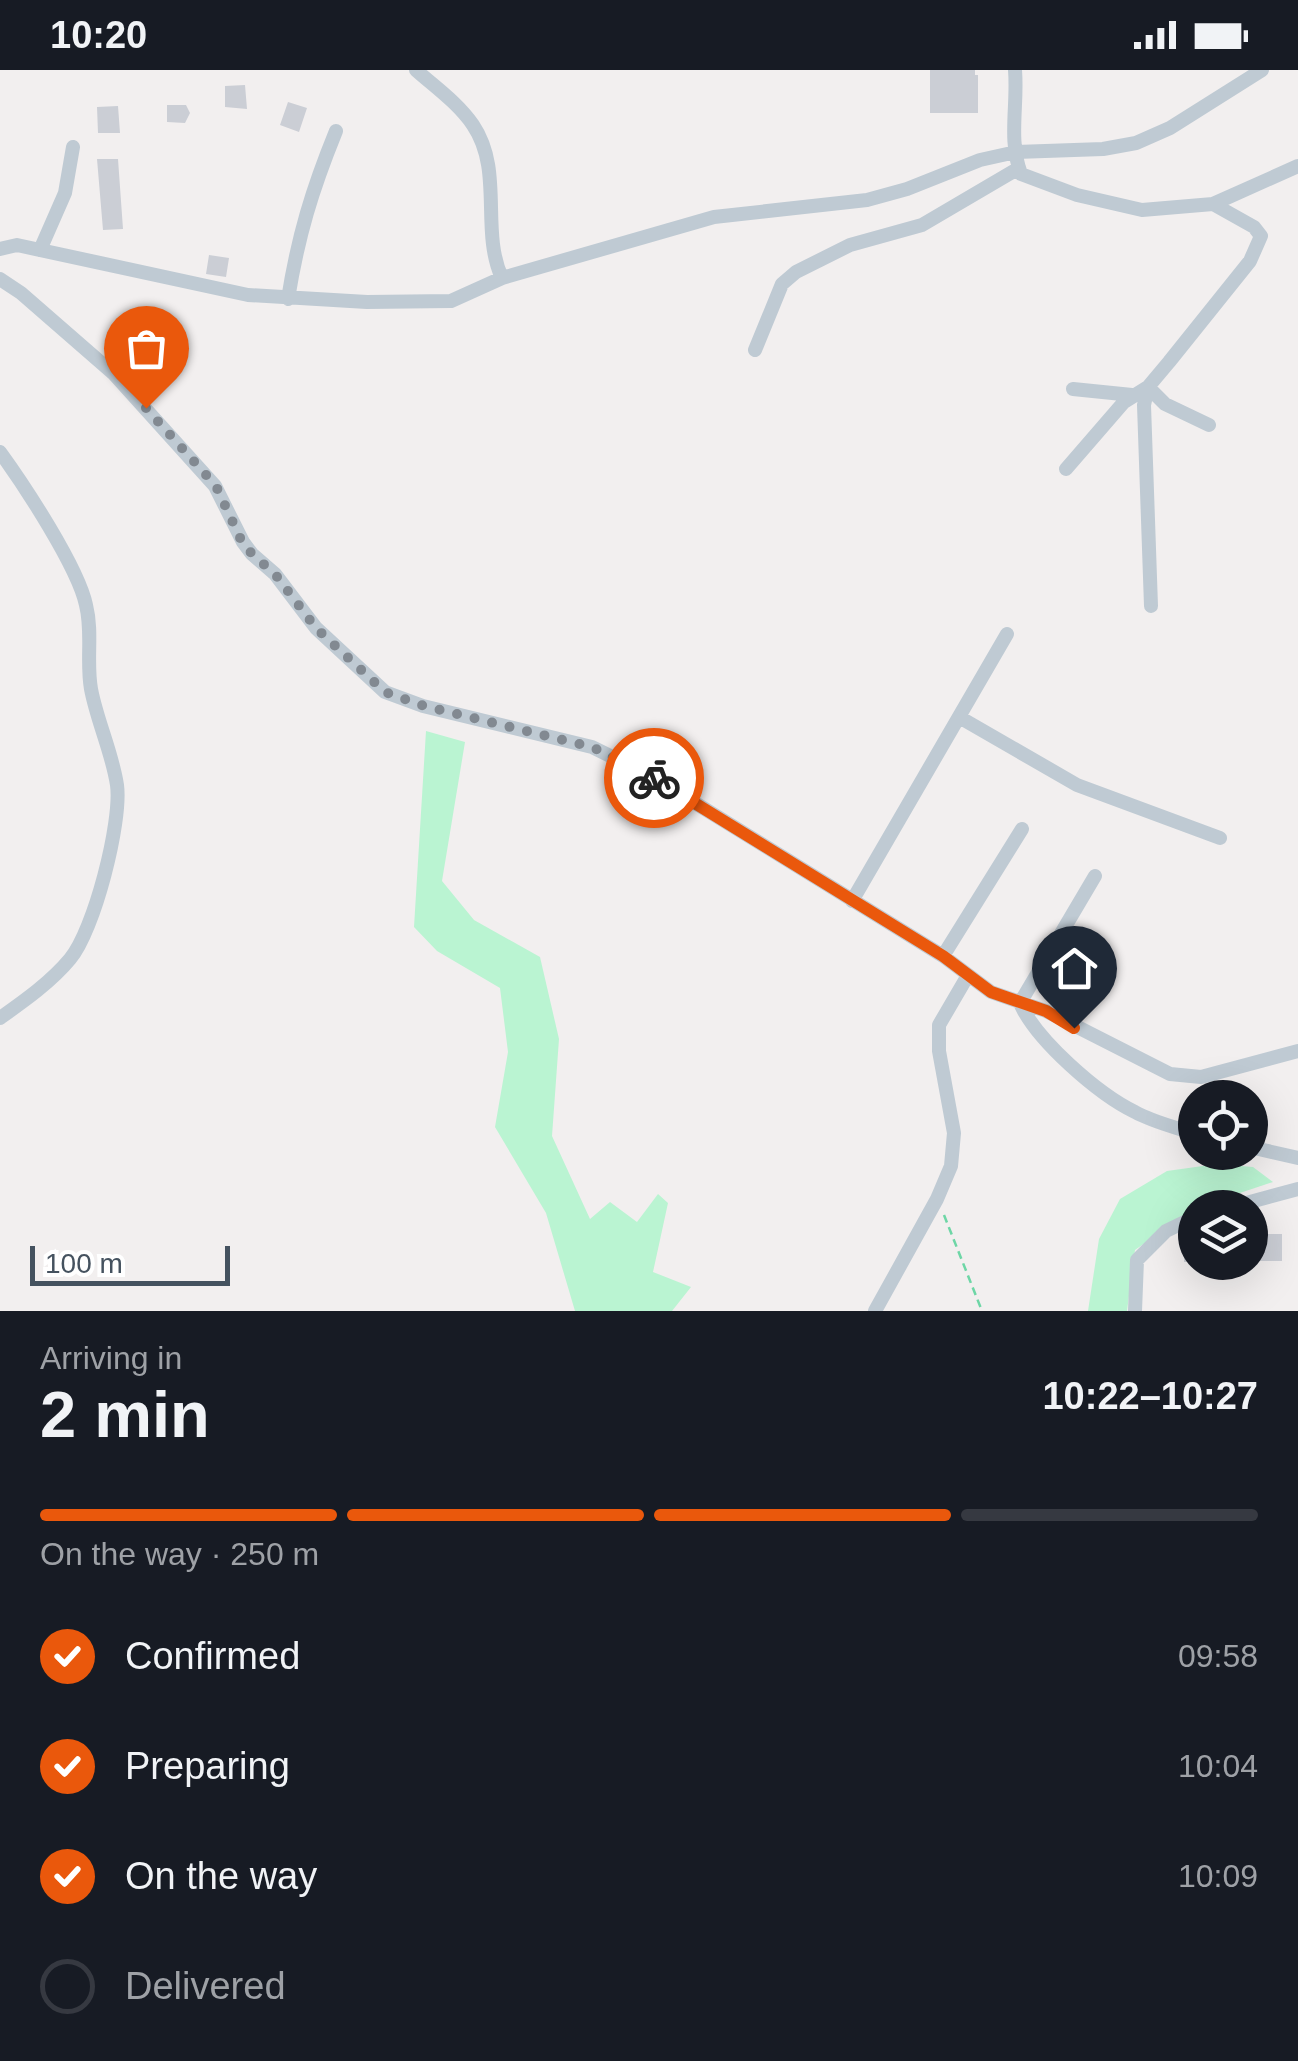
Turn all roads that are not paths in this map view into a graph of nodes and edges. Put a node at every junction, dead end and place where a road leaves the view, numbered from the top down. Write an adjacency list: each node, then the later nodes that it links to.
1 (416, 70): 12 (street)
2 (1015, 70): 6 (street)
3 (1262, 70): 6 (street)
4 (336, 131): 14 (street)
5 (74, 148): 11 (street)
6 (1016, 152): 8 (street); 12 (street)
7 (1298, 166): 9 (street)
8 (1019, 168): 9 (street); 15 (street)
9 (1213, 204): 16 (street)
10 (1, 247): 11 (street)
11 (40, 250): 14 (street)
12 (502, 278): 14 (street)
13 (0, 280): 28 (street)
14 (288, 299)
15 (755, 350)
16 (1148, 387): 18 (street); 19 (street); 22 (street)
17 (1073, 388): 18 (street)
18 (1132, 395): 21 (street)
19 (1209, 424)
20 (0, 452): 32 (street)
21 (1066, 470)
22 (1151, 606)
23 (1006, 634): 24 (street)
24 (959, 717): 26 (street); 28 (street)
25 (1022, 829): 29 (street)
26 (1220, 838)
27 (1095, 876): 31 (street)
28 (852, 901): 29 (street)
29 (943, 956): 30 (street)
30 (968, 977): 31 (street); 40 (street)
31 (1020, 1004): 33 (street); 34 (street)
32 (0, 1018)
33 (1298, 1051)
34 (1178, 1128)
35 (1268, 1152): 36 (street)
36 (1298, 1158)
37 (1298, 1189): 38 (street)
38 (1268, 1197)
39 (1178, 1225): 41 (street)
40 (875, 1311)
41 (1135, 1311)

